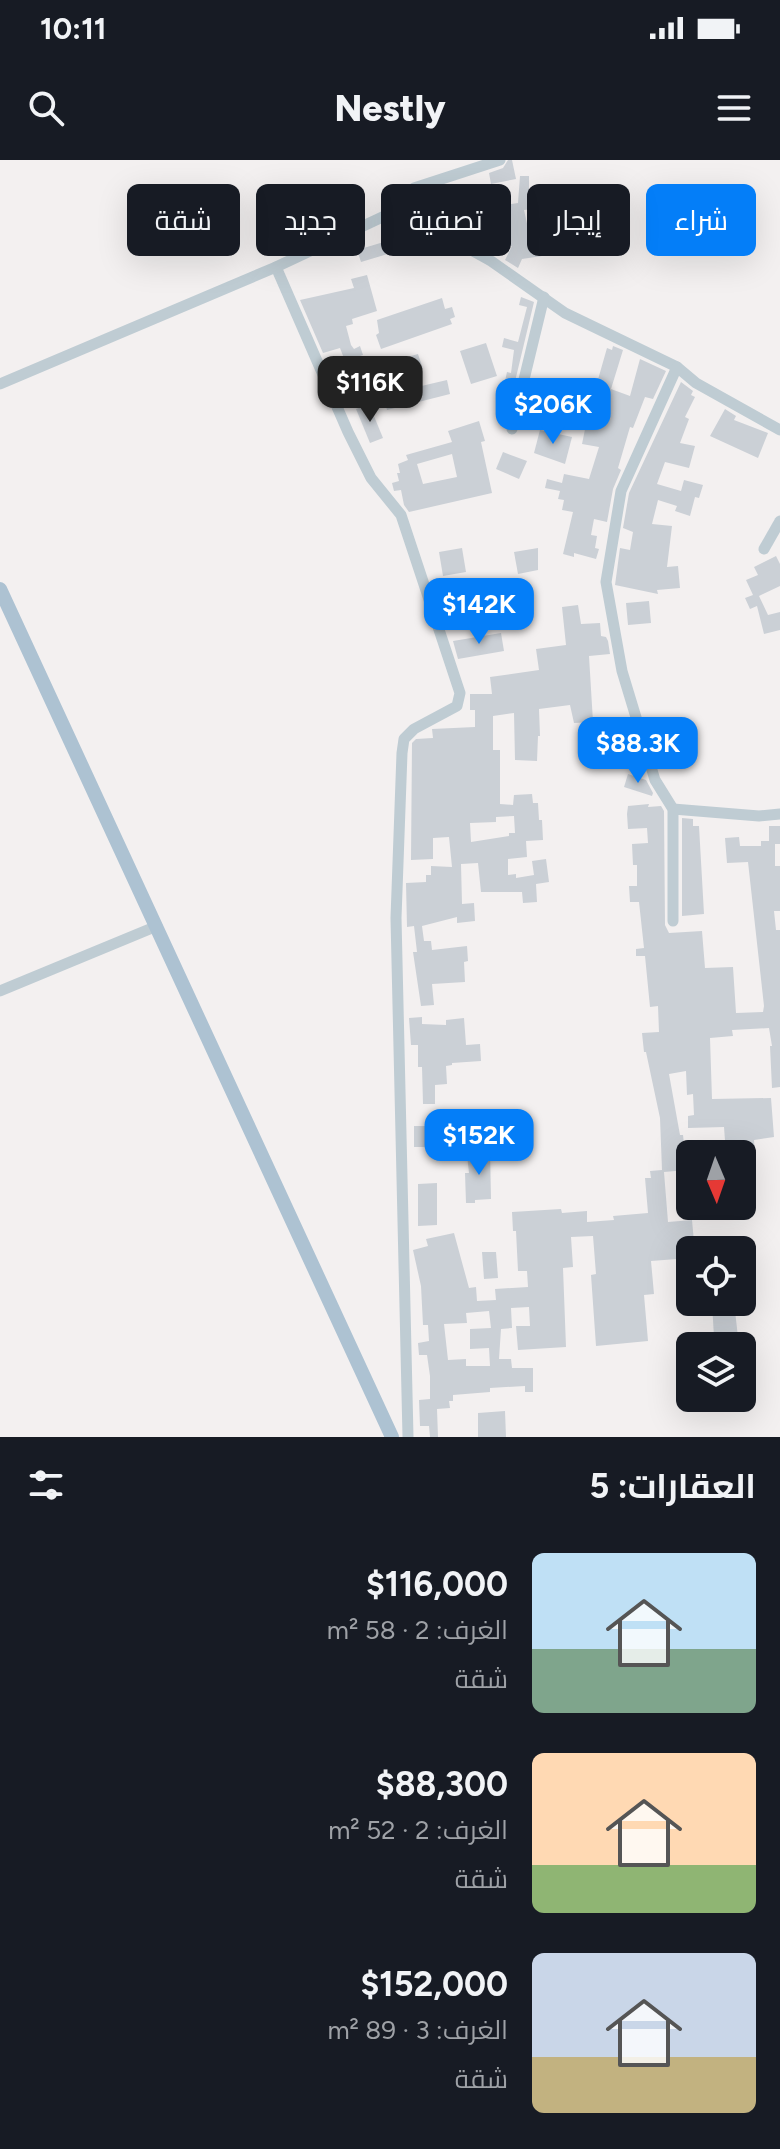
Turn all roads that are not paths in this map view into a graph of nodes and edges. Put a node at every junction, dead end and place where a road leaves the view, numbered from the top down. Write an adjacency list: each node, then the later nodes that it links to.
1 (500, 160): 2 (street)
2 (426, 184)
3 (381, 218): 5 (street)
4 (481, 256): 6 (street)
5 (276, 267): 8 (street); 20 (street)
6 (544, 297): 7 (street); 9 (street)
7 (677, 367): 10 (street); 14 (street)
8 (0, 384)
9 (512, 429)
10 (780, 430)
11 (780, 521): 12 (street)
12 (764, 549)
13 (0, 589): 17 (main road)
14 (673, 809): 15 (street); 16 (street)
15 (780, 814)
16 (673, 921)
17 (157, 926): 18 (street); 19 (main road)
18 (0, 991)
19 (392, 1437)
20 (408, 1437)

